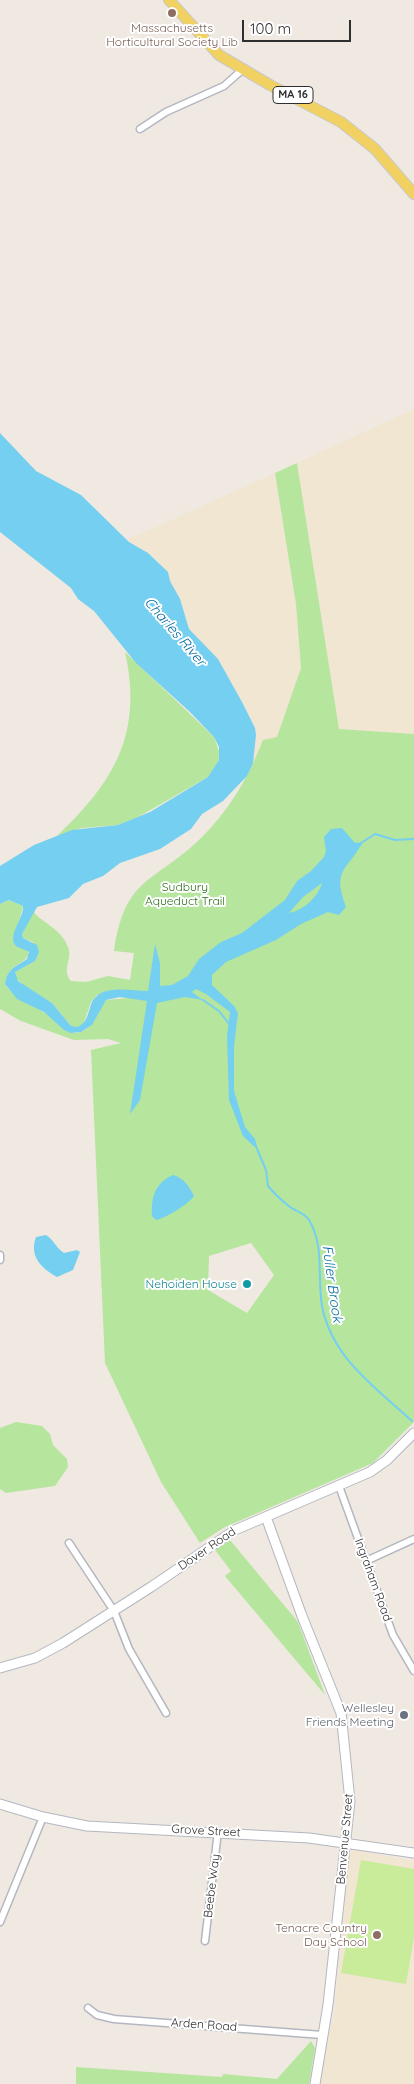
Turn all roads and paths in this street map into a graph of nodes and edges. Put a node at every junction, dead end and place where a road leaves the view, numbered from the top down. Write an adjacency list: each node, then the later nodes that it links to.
1 (169, 0): 2 (main road, MA 16)
2 (242, 70): 3 (street); 4 (main road, MA 16)
3 (140, 129)
4 (414, 194)
5 (0, 1255): 6 (street)
6 (0, 1260)
7 (414, 1433): 8 (street, Dover Road)
8 (339, 1486): 9 (street, Dover Road); 12 (street, Ingraham Road)
9 (266, 1517): 13 (street, Dover Road); 21 (street, Benvenue Street)
10 (414, 1539): 12 (street)
11 (69, 1543): 13 (street)
12 (366, 1561): 14 (street, Ingraham Road)
13 (114, 1611): 15 (street, Dover Road); 17 (street)
14 (411, 1661): 16 (street, Ingraham Road)
15 (0, 1668)
16 (414, 1671)
17 (166, 1713)
18 (0, 1804): 19 (street, Grove Street)
19 (43, 1817): 20 (street, Grove Street); 23 (street)
20 (218, 1831): 21 (street, Grove Street); 24 (street, Beebe Way)
21 (346, 1842): 22 (street, Grove Street); 26 (street, Benvenue Street)
22 (414, 1853)
23 (0, 1922)
24 (205, 1941)
25 (88, 2008): 26 (street, Arden Road)
26 (322, 2035): 27 (street, Benvenue Street)
27 (315, 2084)

